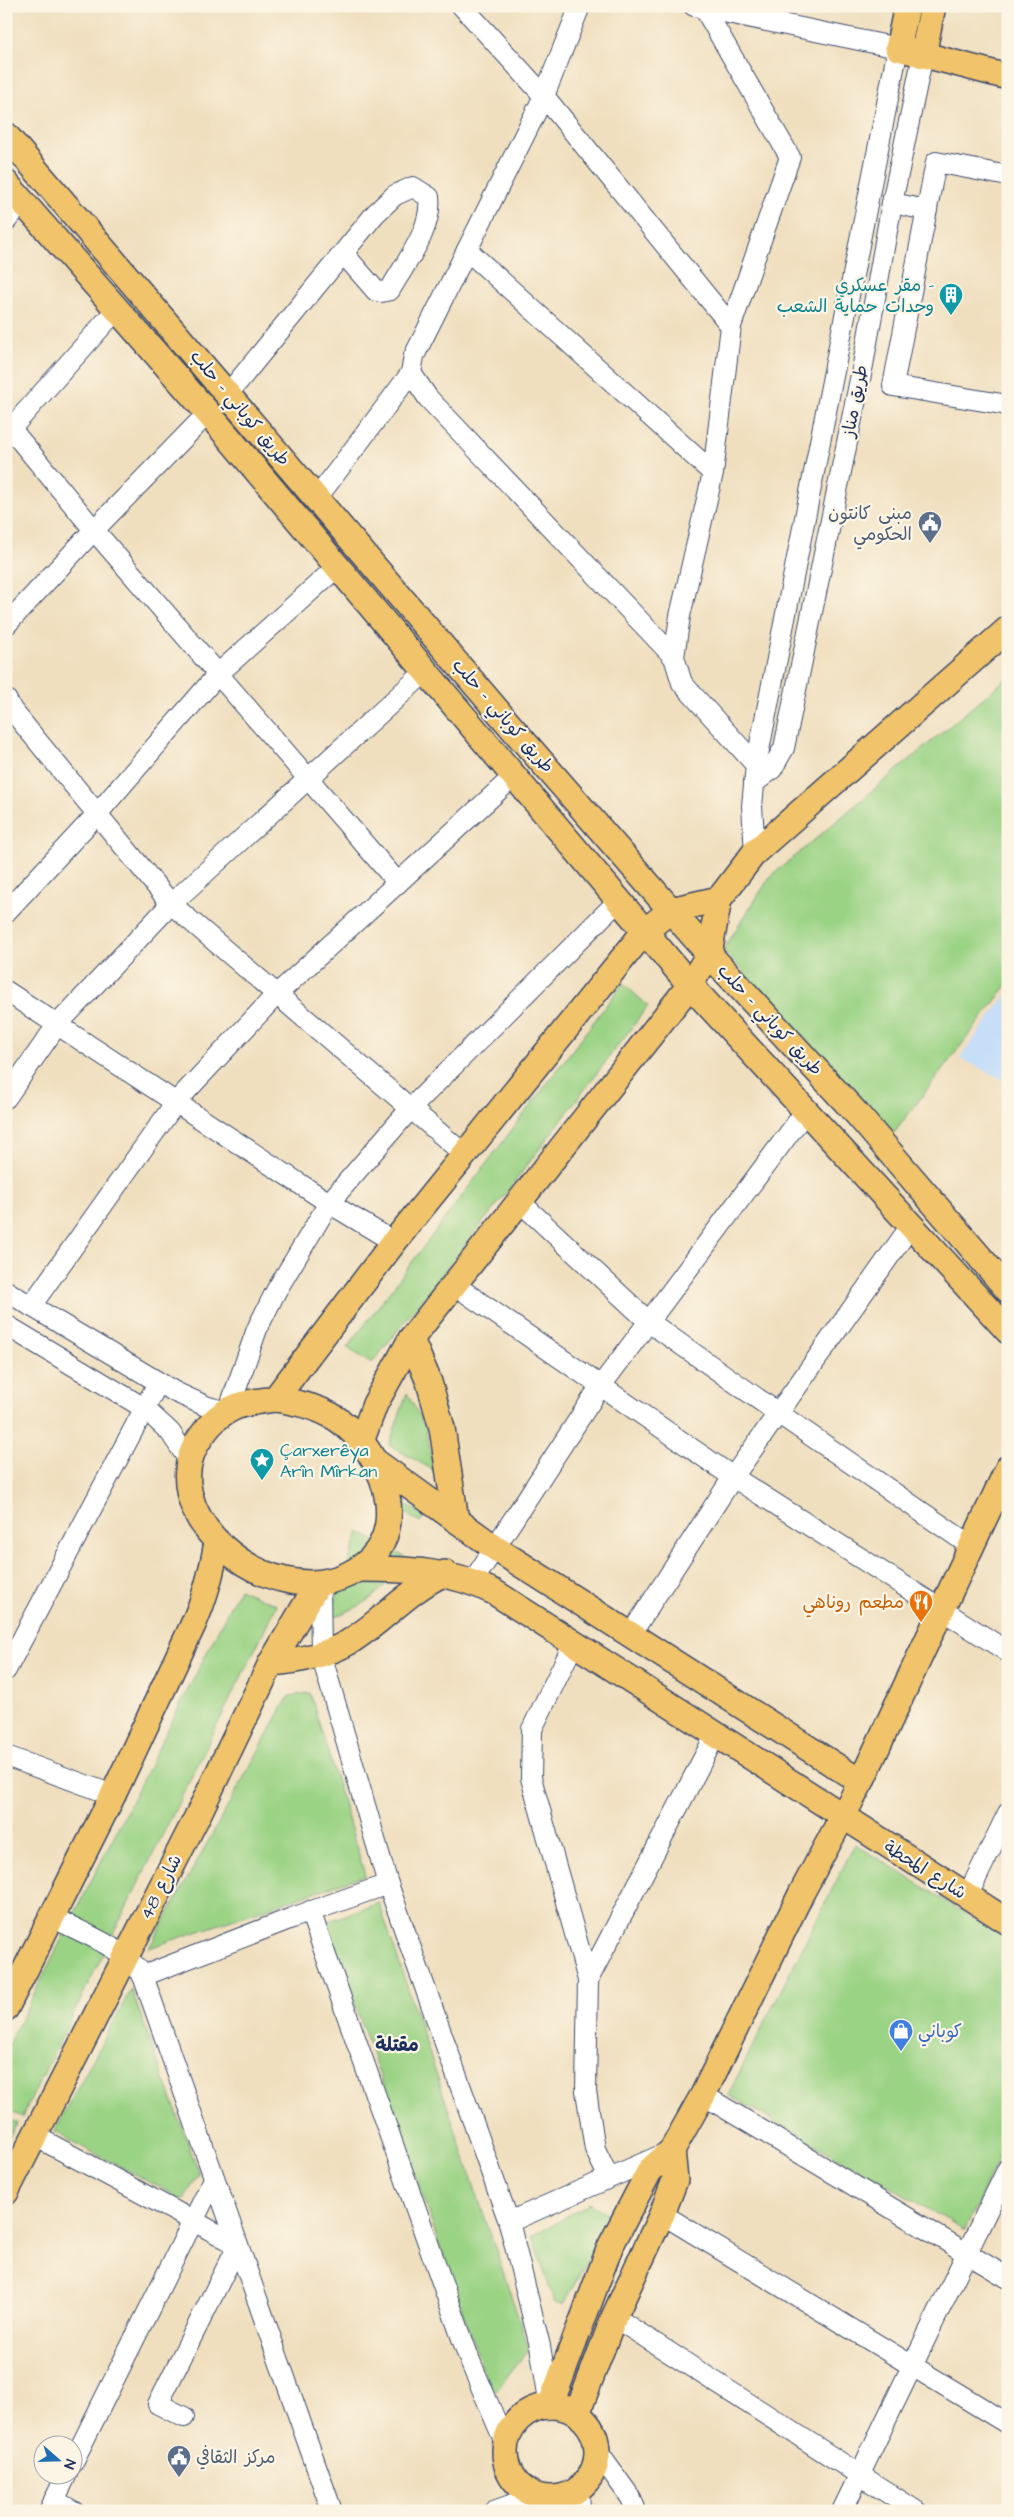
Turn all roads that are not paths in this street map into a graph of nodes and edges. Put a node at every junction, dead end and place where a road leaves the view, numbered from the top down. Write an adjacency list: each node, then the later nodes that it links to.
1 (462, 6): 9 (street)
2 (580, 6): 9 (street)
3 (907, 6): 6 (main road, طريق مناز)
4 (933, 6): 7 (main road, طريق مناز)
5 (699, 7): 6 (street); 22 (street)
6 (898, 48): 7 (main road); 19 (street, طريق مناز)
7 (922, 54): 8 (main road); 14 (street, طريق مناز)
8 (1008, 77)
9 (544, 96): 17 (street); 22 (street)
10 (6, 135): 23 (main road, طريق كوباني - حلب)
11 (1008, 176): 15 (street)
12 (6, 183): 13 (main road, طريق كوباني - حلب)
13 (23, 202): 16 (street); 21 (main road, طريق كوباني - حلب)
14 (892, 203): 15 (street); 20 (street, طريق مناز)
15 (927, 210): 27 (street)
16 (6, 220)
17 (467, 250): 24 (street); 30 (street)
18 (343, 253): 18 (street); 26 (street)
19 (858, 254): 20 (street); 34 (street, طريق مناز)
20 (882, 260): 35 (street, طريق مناز)
21 (117, 309): 25 (main road, طريق كوباني - حلب); 29 (street)
22 (731, 326): 30 (street)
23 (203, 364): 25 (main road); 26 (main road, طريق كوباني - حلب)
24 (411, 373): 31 (street); 38 (street)
25 (182, 383): 28 (main road, طريق كوباني - حلب)
26 (228, 394): 31 (main road, طريق كوباني - حلب)
27 (1008, 405)
28 (208, 413): 32 (street); 33 (main road, طريق كوباني - حلب)
29 (9, 432): 32 (street)
30 (713, 473): 38 (street)
31 (317, 498): 51 (main road, طريق كوباني - حلب)
32 (94, 530): 36 (street); 40 (street)
33 (337, 567): 39 (main road, طريق كوباني - حلب); 40 (street)
34 (793, 584): 35 (street); 42 (street, طريق مناز)
35 (817, 590): 42 (street, طريق مناز)
36 (6, 626)
37 (1008, 629): 46 (main road)
38 (674, 657): 42 (street)
39 (425, 672): 43 (main road, طريق كوباني - حلب); 44 (street)
40 (218, 674): 44 (street); 45 (street)
41 (8, 709): 45 (street)
42 (755, 774): 46 (street, طريق مناز)
43 (513, 777): 47 (street); 49 (main road, طريق كوباني - حلب)
44 (308, 778): 47 (street); 50 (street)
45 (97, 814): 50 (street); 52 (street)
46 (755, 852): 48 (main road)
47 (398, 883): 57 (street)
48 (718, 899): 51 (main road); 54 (main road)
49 (618, 901): 53 (main road, طريق كوباني - حلب); 61 (street)
50 (171, 904): 57 (street); 58 (street)
51 (671, 910): 53 (main road); 54 (main road, طريق كوباني - حلب)
52 (6, 912)
53 (644, 932): 55 (main road, طريق كوباني - حلب); 63 (main road)
54 (710, 954): 55 (main road); 69 (main road, طريق كوباني - حلب)
55 (690, 985): 62 (main road, طريق كوباني - حلب); 64 (main road)
56 (6, 991): 58 (street)
57 (277, 994): 60 (street); 61 (street)
58 (57, 1024): 59 (street); 60 (street)
59 (6, 1098)
60 (176, 1102): 65 (street); 71 (street)
61 (411, 1108): 63 (street); 65 (street)
62 (805, 1112): 66 (main road, طريق كوباني - حلب); 72 (street)
63 (464, 1154): 67 (main road)
64 (518, 1200): 68 (main road); 72 (street)
65 (329, 1202): 67 (street); 80 (street)
66 (910, 1227): 73 (main road, طريق كوباني - حلب); 81 (street)
67 (394, 1242): 78 (main road)
68 (453, 1284): 75 (main road); 77 (street)
69 (1008, 1290)
70 (6, 1291): 71 (street)
71 (31, 1306): 76 (street)
72 (649, 1322): 77 (street); 81 (street)
73 (1008, 1331)
74 (9, 1333): 79 (street)
75 (411, 1339): 82 (main road); 87 (main road)
76 (158, 1383): 79 (street); 80 (street)
77 (600, 1387): 86 (street); 90 (street)
78 (275, 1399): 80 (main road); 82 (main road)
79 (144, 1408): 83 (street); 101 (street)
80 (228, 1410): 83 (main road)
81 (778, 1414): 86 (street); 89 (street)
82 (362, 1442): 84 (main road)
83 (190, 1462): 88 (main road)
84 (376, 1462): 87 (main road); 91 (main road)
85 (1008, 1468): 89 (main road)
86 (733, 1477): 95 (street); 96 (street)
87 (456, 1520): 90 (main road)
88 (217, 1542): 94 (main road); 105 (main road)
89 (971, 1546): 95 (main road)
90 (496, 1548): 93 (street); 96 (main road)
91 (359, 1569): 92 (main road, شارع المحطة); 94 (main road)
92 (446, 1573): 93 (main road, شارع المحطة); 99 (main road)
93 (473, 1581): 97 (main road, شارع المحطة)
94 (319, 1583): 99 (street); 100 (main road, 48 شارع)
95 (941, 1611): 98 (street); 104 (main road)
96 (631, 1634): 104 (main road)
97 (574, 1643): 102 (main road, شارع المحطة); 115 (street)
98 (1008, 1652)
99 (322, 1654): 100 (main road); 108 (street)
100 (271, 1664): 113 (main road, 48 شارع)
101 (6, 1670)
102 (715, 1736): 107 (main road, شارع المحطة); 115 (street)
103 (6, 1756): 105 (street)
104 (861, 1782): 107 (main road)
105 (113, 1795): 111 (main road)
106 (1008, 1813): 109 (street)
107 (842, 1817): 109 (main road, شارع المحطة); 117 (main road)
108 (388, 1884): 110 (street); 126 (street)
109 (967, 1897): 112 (main road, شارع المحطة)
110 (310, 1911): 114 (street); 137 (street)
111 (52, 1917): 113 (street); 116 (main road)
112 (1008, 1922)
113 (126, 1956): 114 (street); 118 (main road, 48 شارع)
114 (143, 1976): 122 (street)
115 (588, 1980): 121 (street)
116 (6, 2008)
117 (703, 2095): 119 (main road); 128 (street)
118 (35, 2136): 123 (main road, 48 شارع); 125 (street)
119 (672, 2150): 121 (street); 124 (main road); 132 (main road)
120 (1008, 2168): 128 (street)
121 (609, 2178): 126 (street)
122 (214, 2179): 125 (street); 127 (street)
123 (6, 2192)
124 (662, 2214): 130 (main road); 131 (street)
125 (193, 2222): 127 (street); 136 (street)
126 (510, 2222): 132 (street)
127 (238, 2245): 134 (street); 146 (street)
128 (966, 2253): 129 (street); 131 (street)
129 (1008, 2278)
130 (614, 2317): 133 (main road); 139 (street)
131 (913, 2365): 135 (street); 139 (street)
132 (550, 2406): 133 (main road); 137 (main road)
133 (577, 2414): 138 (main road)
134 (184, 2417)
135 (1008, 2424)
136 (82, 2444)
137 (506, 2445): 142 (main road)
138 (597, 2451): 141 (main road); 143 (street)
139 (860, 2476): 149 (street); 150 (street)
140 (62, 2484): 144 (street)
141 (580, 2500): 142 (main road)
142 (544, 2502): 147 (street)
143 (634, 2505): 148 (street)
144 (52, 2506): 145 (street)
145 (73, 2511)
146 (332, 2511)
147 (494, 2511)
148 (649, 2511)
149 (842, 2511)
150 (916, 2511)

